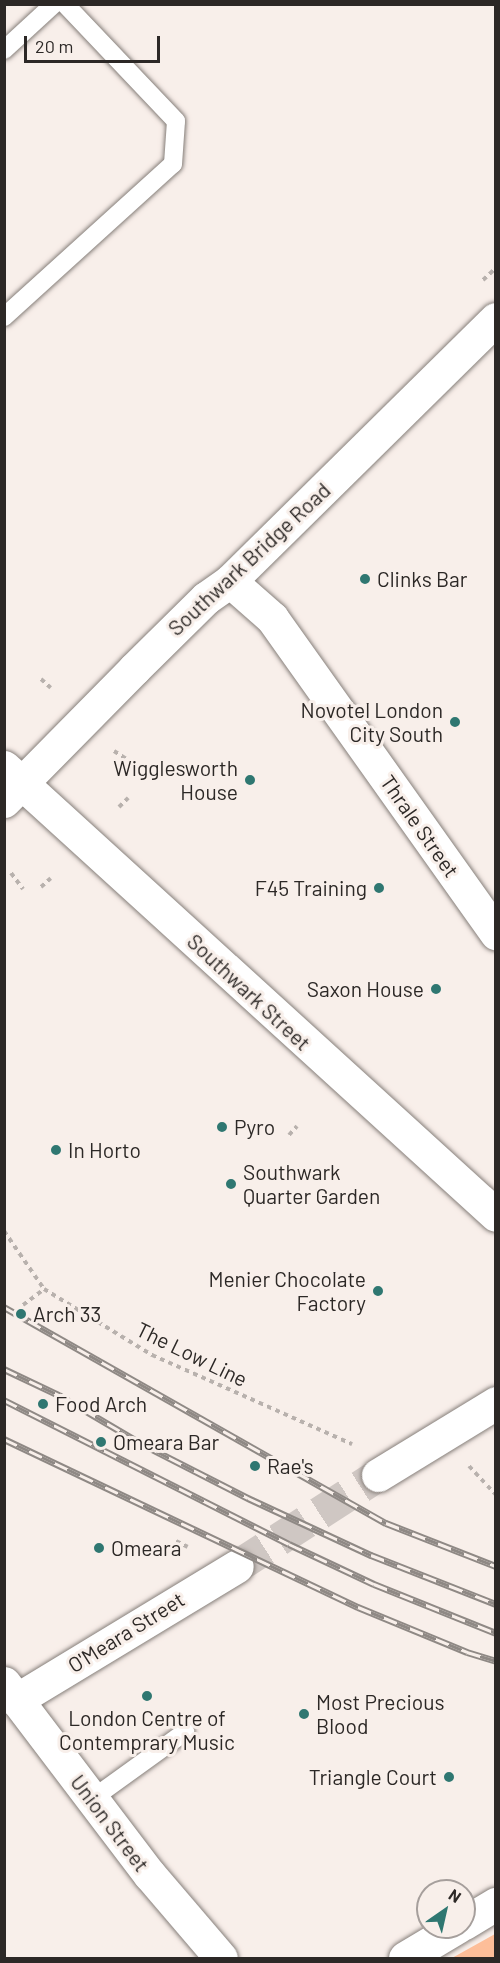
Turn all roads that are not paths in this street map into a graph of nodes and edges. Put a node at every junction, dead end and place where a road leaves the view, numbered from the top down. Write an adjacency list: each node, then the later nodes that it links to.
1 (54, 4): 3 (lane)
2 (65, 4): 4 (lane)
3 (4, 50)
4 (4, 317)
5 (495, 319): 6 (main road, Southwark Bridge Road)
6 (230, 581): 7 (main road, Southwark Bridge Road); 8 (main road, Thrale Street)
7 (10, 784): 9 (main road, Southwark Street)
8 (495, 933)
9 (495, 1215)
10 (495, 1403): 11 (main road)
11 (387, 1470)
12 (237, 1566): 13 (main road, O'Meara Street)
13 (10, 1692): 15 (main road, Union Street)
14 (185, 1732): 15 (lane)
15 (92, 1798): 19 (main road, Union Street)
16 (495, 1904): 17 (main road)
17 (476, 1916)
18 (438, 1939): 20 (main road)
19 (221, 1959)
20 (405, 1959)

